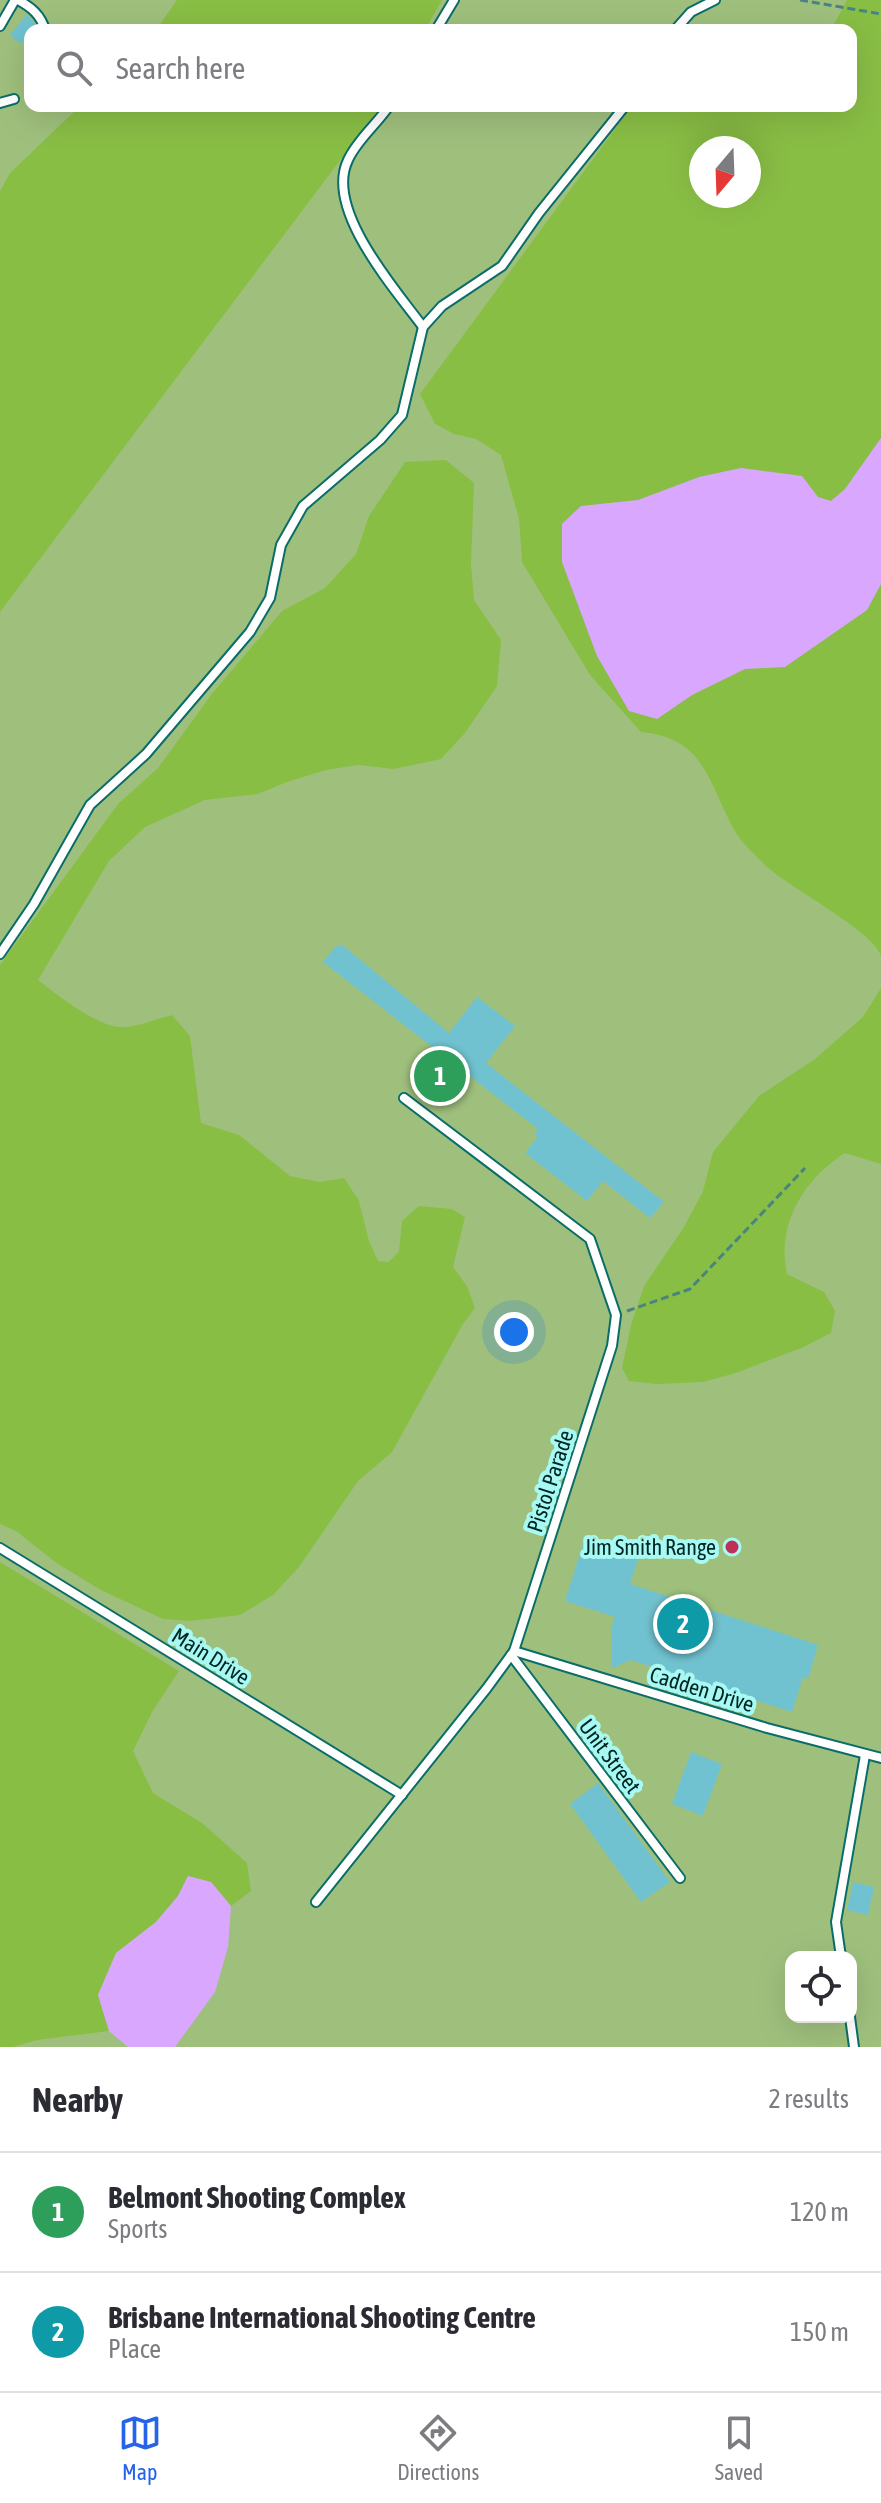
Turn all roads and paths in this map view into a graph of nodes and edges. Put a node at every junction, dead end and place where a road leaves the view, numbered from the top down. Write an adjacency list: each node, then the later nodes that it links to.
1 (16, 0): 6 (lane); 9 (lane)
2 (454, 0): 7 (lane)
3 (715, 0): 8 (lane)
4 (800, 0): 5 (path)
5 (881, 14)
6 (44, 24)
7 (440, 24)
8 (680, 24)
9 (0, 26)
10 (14, 99): 11 (lane)
11 (0, 103)
12 (384, 112): 14 (lane)
13 (620, 112): 14 (lane)
14 (423, 327): 15 (lane)
15 (0, 954)
16 (404, 1098): 18 (lane, Pistol Parade)
17 (805, 1168): 18 (path)
18 (616, 1315): 20 (lane, Pistol Parade)
19 (0, 1548): 23 (lane, Main Drive)
20 (513, 1653): 21 (lane, Cadden Drive); 23 (lane, Pistol Parade); 24 (lane, Unit Street)
21 (865, 1755): 22 (lane, Cadden Drive); 26 (lane)
22 (881, 1758)
23 (402, 1795): 25 (lane, Pistol Parade)
24 (680, 1878)
25 (316, 1902)
26 (840, 1951)
27 (851, 2023): 28 (lane)
28 (854, 2047)

